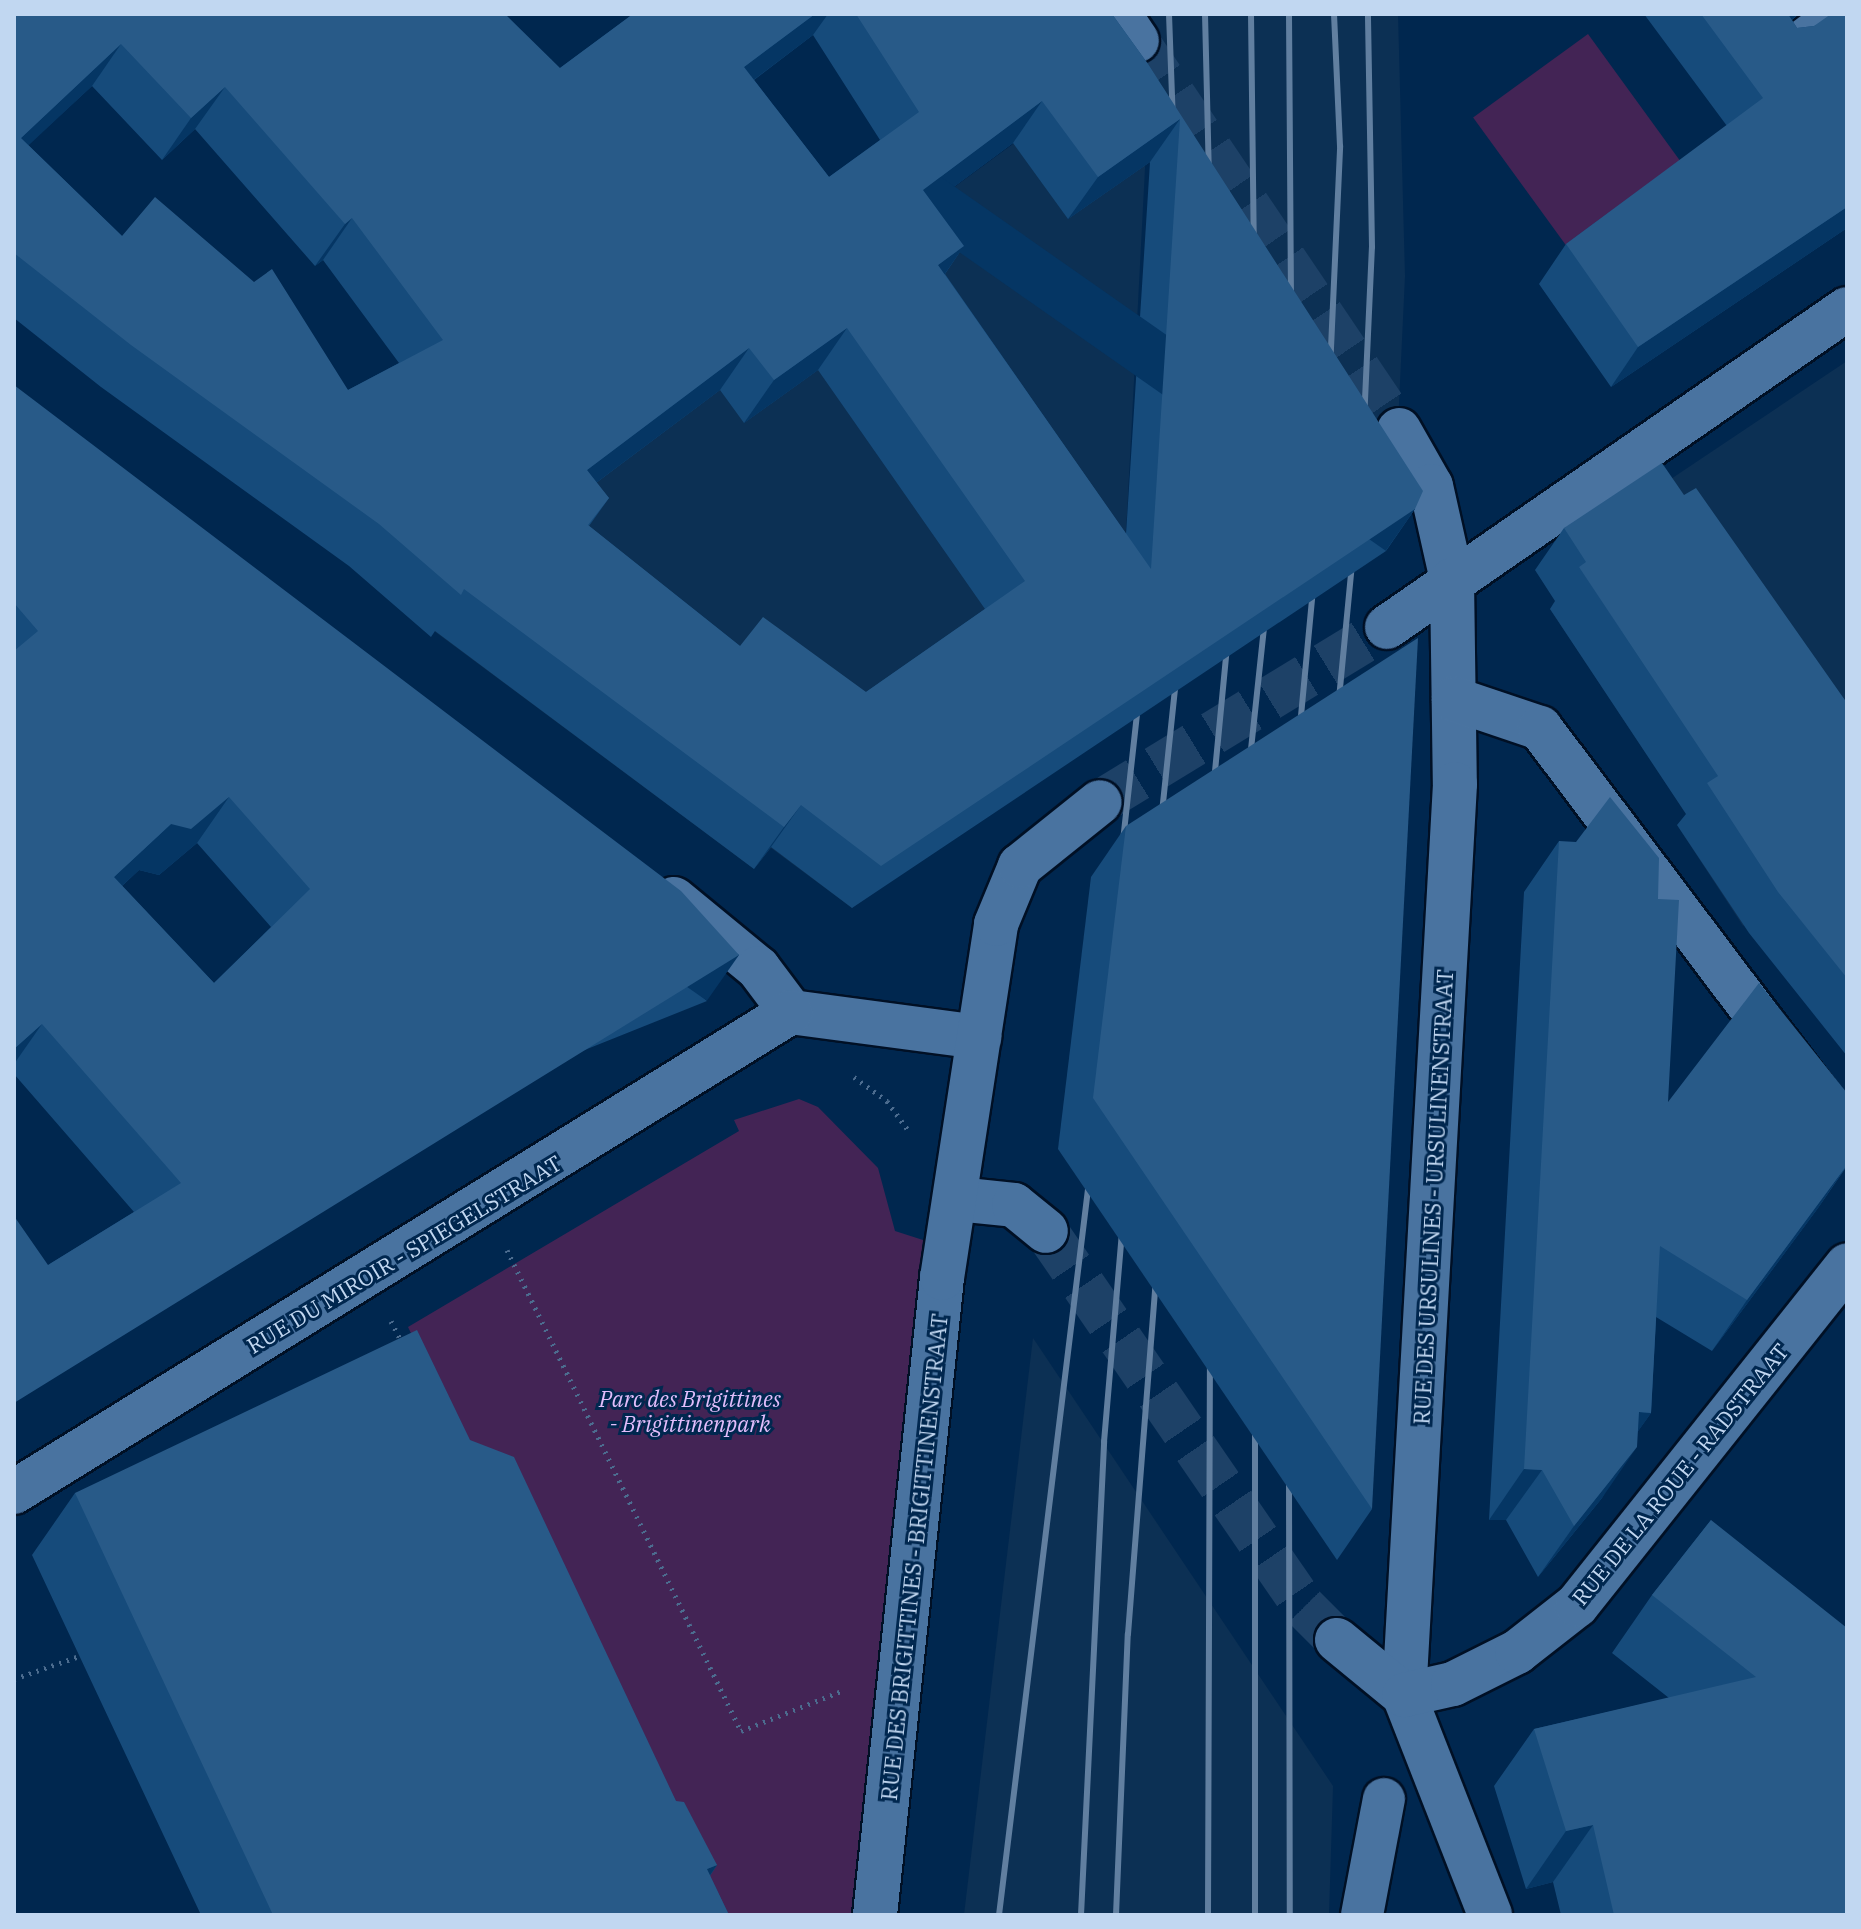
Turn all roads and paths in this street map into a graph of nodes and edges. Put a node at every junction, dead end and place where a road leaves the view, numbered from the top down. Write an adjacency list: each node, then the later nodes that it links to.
1 (1827, 14): 2 (lane)
2 (1777, 52)
3 (1847, 309): 5 (street)
4 (1399, 430): 5 (street, RUE DES URSULINES - URSULINENSTRAAT)
5 (1452, 580): 6 (street); 7 (street, RUE DES URSULINES - URSULINENSTRAAT)
6 (1387, 627)
7 (1454, 699): 13 (street); 26 (street, RUE DES URSULINES - URSULINENSTRAAT)
8 (1100, 802): 11 (street, RUE DES BRIGITTINES - BRIGITTINENSTRAAT)
9 (645, 876): 10 (street)
10 (791, 1012): 11 (street); 21 (street, RUE DU MIROIR - SPIEGELSTRAAT)
11 (979, 1037): 15 (street, RUE DES BRIGITTINES - BRIGITTINENSTRAAT)
12 (850, 1074): 14 (path)
13 (1847, 1135)
14 (912, 1136)
15 (957, 1199): 16 (street); 24 (street, RUE DES BRIGITTINES - BRIGITTINENSTRAAT)
16 (1046, 1231)
17 (492, 1254): 24 (path)
18 (1847, 1265): 26 (street, RUE DE LA ROUE - RADSTRAAT)
19 (401, 1309): 20 (path)
20 (410, 1357)
21 (14, 1492)
22 (1337, 1640): 26 (street)
23 (92, 1650): 25 (path)
24 (905, 1667): 28 (street, RUE DES BRIGITTINES - BRIGITTINENSTRAAT)
25 (14, 1679)
26 (1404, 1695): 30 (street)
27 (1384, 1799): 29 (street)
28 (875, 1915)
29 (1362, 1915)
30 (1490, 1915)

